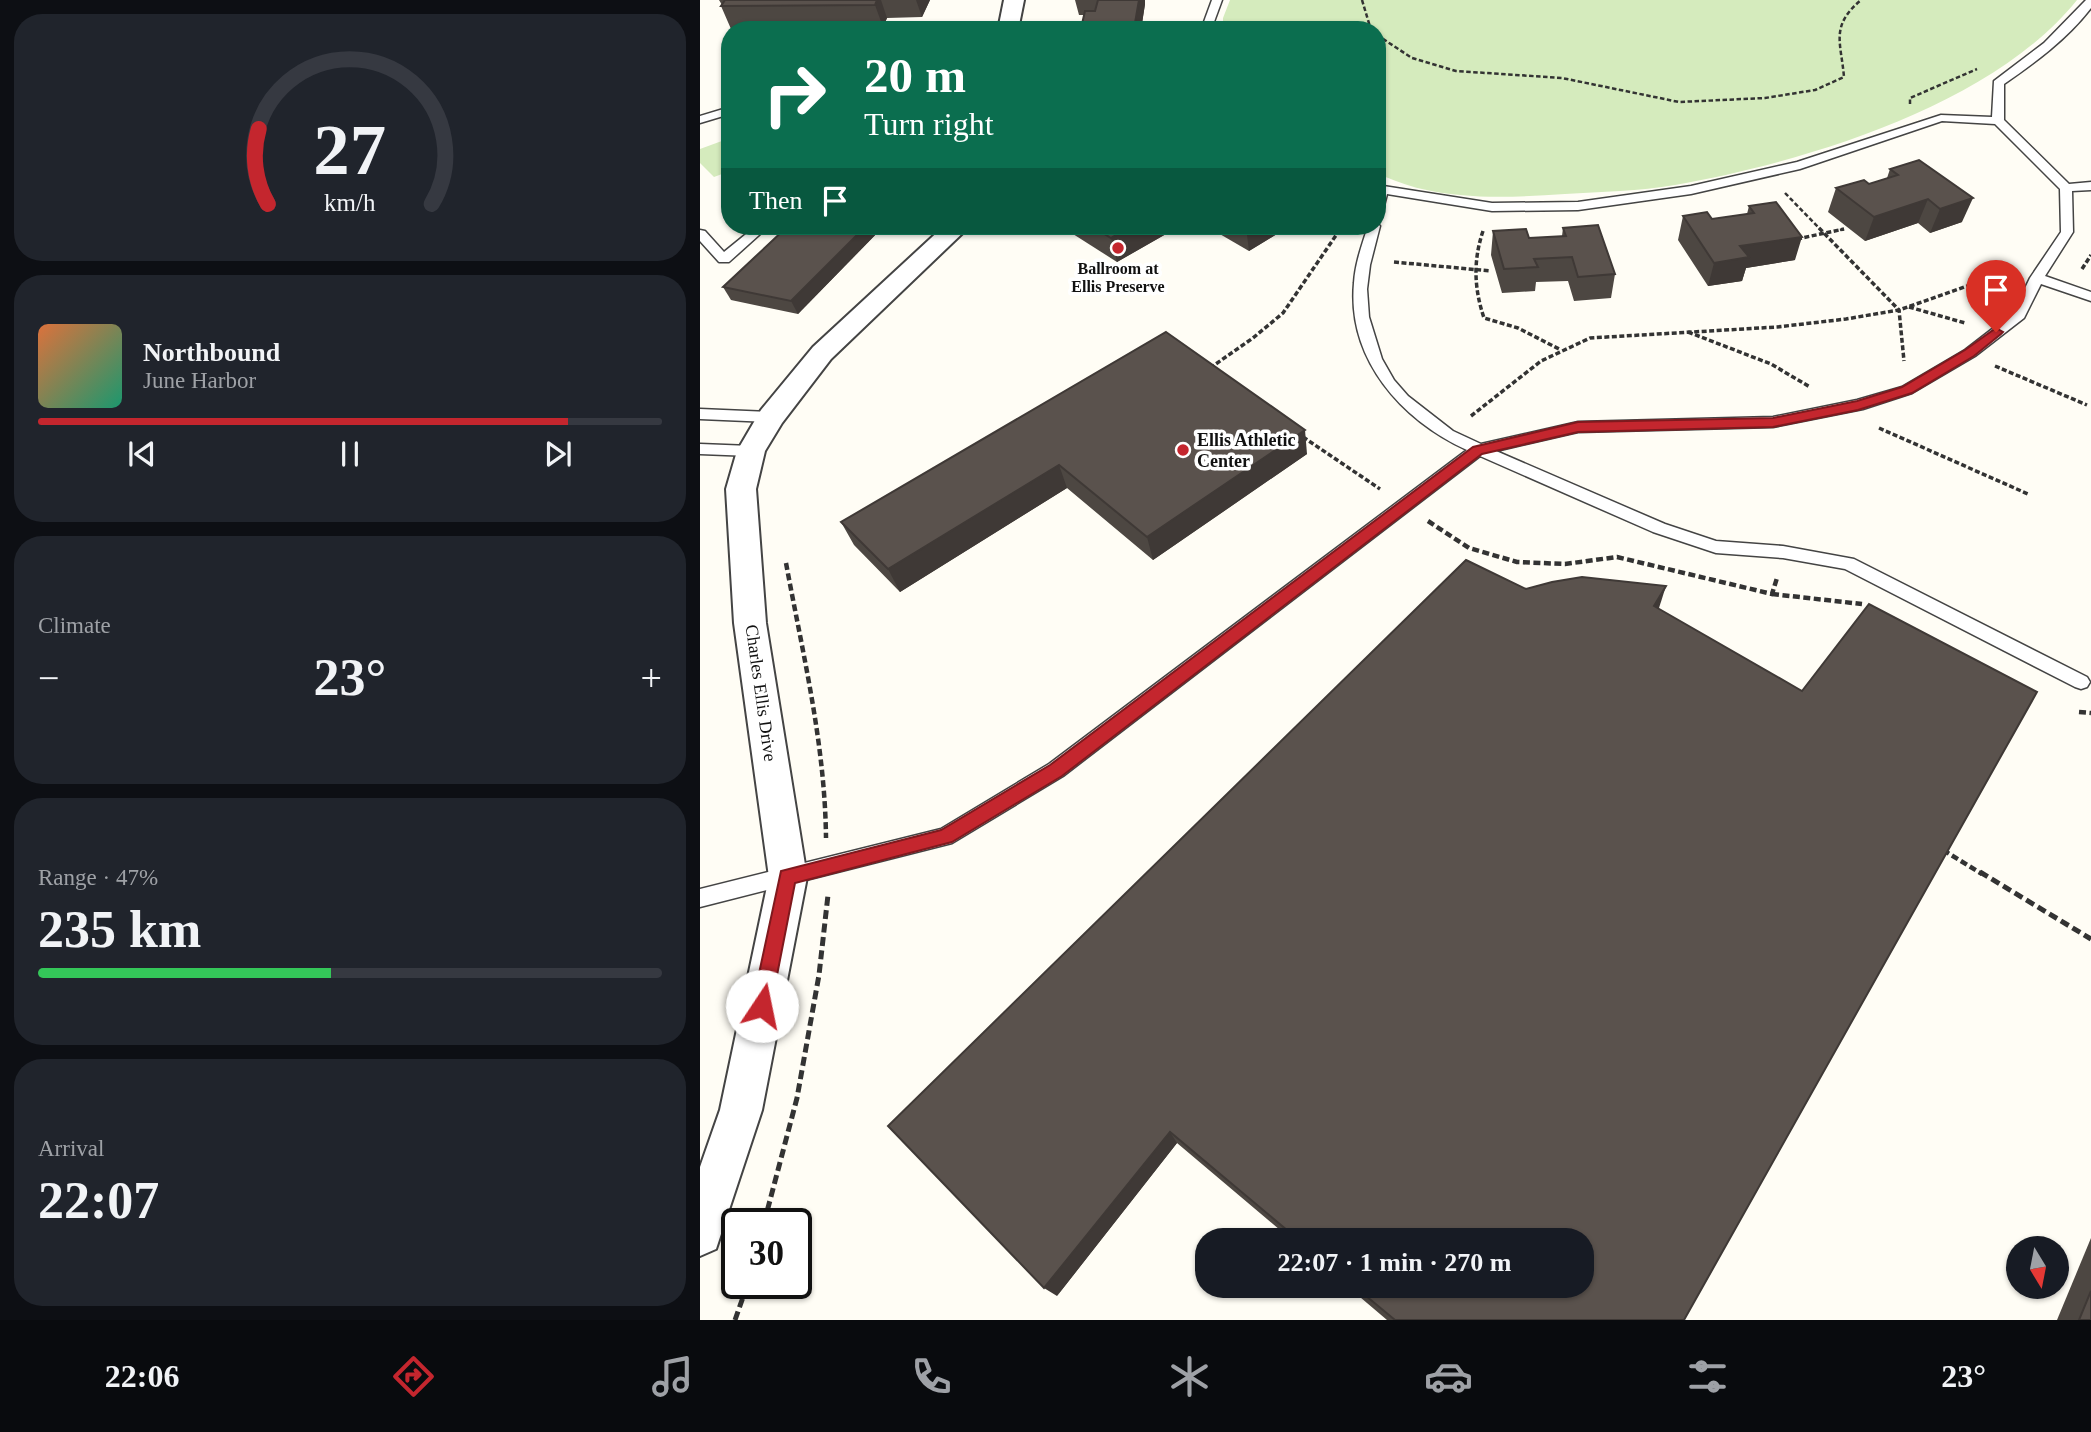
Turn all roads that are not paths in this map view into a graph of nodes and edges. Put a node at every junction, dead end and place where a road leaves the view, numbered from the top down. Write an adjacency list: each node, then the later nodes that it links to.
1 (1014, 0): 4 (street)
2 (1217, 0): 5 (lane)
3 (2091, 1): 8 (lane)
4 (1010, 21)
5 (1209, 21)
6 (721, 113): 7 (lane)
7 (700, 120)
8 (1998, 121): 10 (lane); 11 (lane)
9 (2091, 186): 10 (lane)
10 (2066, 188): 16 (lane)
11 (1386, 191)
12 (700, 234): 13 (lane)
13 (752, 235)
14 (948, 235): 19 (street, Charles Ellis Drive)
15 (1371, 235): 21 (lane)
16 (2037, 278): 17 (lane); 21 (lane)
17 (2091, 297)
18 (700, 414): 19 (lane)
19 (771, 418): 22 (street, Charles Ellis Drive)
20 (700, 449): 22 (lane)
21 (1478, 450): 23 (lane); 24 (lane)
22 (751, 451): 24 (street, Charles Ellis Drive)
23 (2081, 682)
24 (806, 872): 25 (lane); 26 (street, Charles Ellis Drive)
25 (700, 898)
26 (700, 1233)

